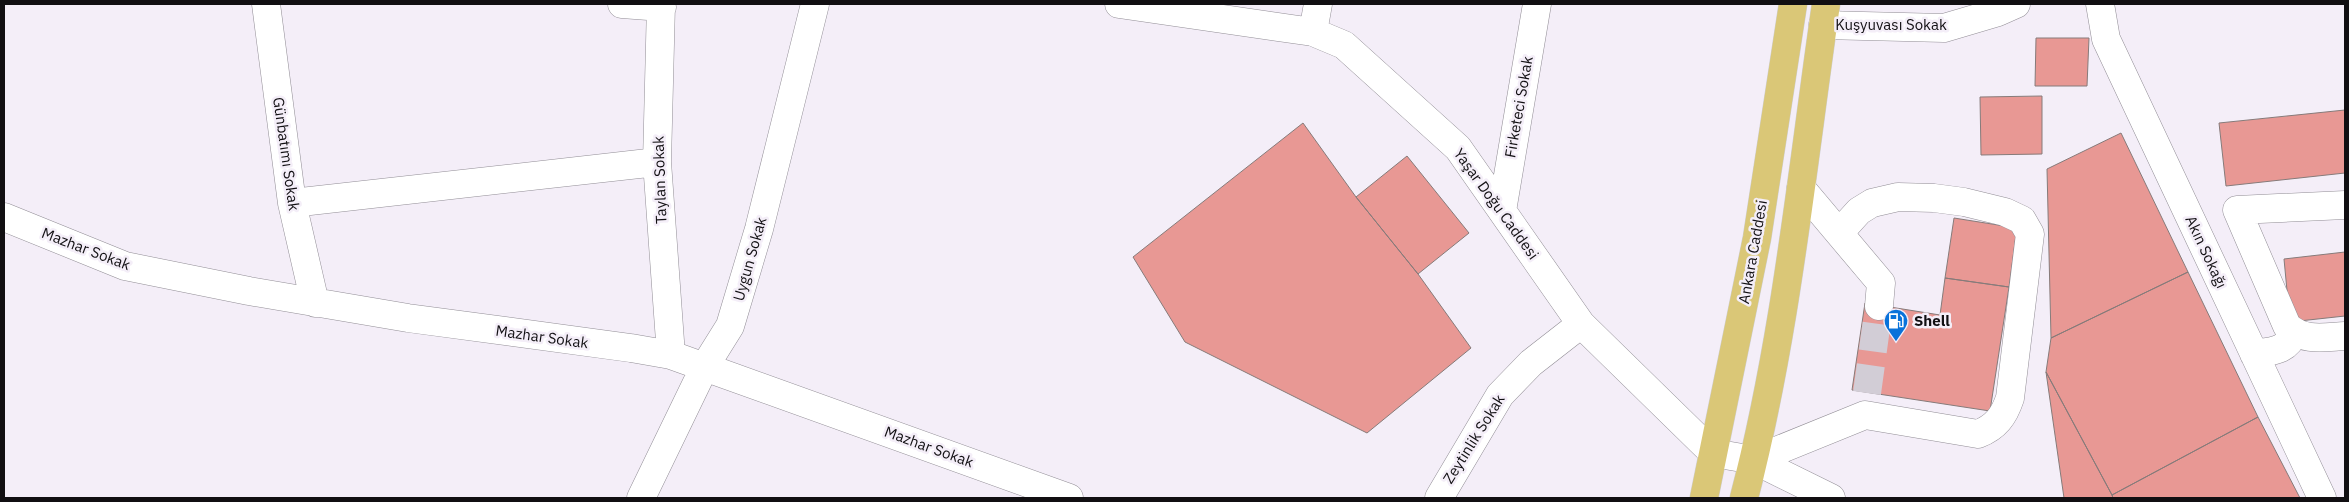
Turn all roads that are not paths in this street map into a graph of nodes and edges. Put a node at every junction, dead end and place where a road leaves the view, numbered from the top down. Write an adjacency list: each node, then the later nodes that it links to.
1 (266, 4): 15 (street, Günbatımı Sokak)
2 (622, 4): 10 (street)
3 (815, 4): 27 (street, Uygun Sokak)
4 (1119, 4): 12 (street, Yaşar Doğu Caddesi)
5 (1318, 4): 12 (street)
6 (1537, 4): 17 (street, Firketeci Sokak)
7 (1793, 4): 28 (main road, Ankara Caddesi)
8 (2016, 4): 11 (street, Kuşyuvası Sokak)
9 (2100, 4): 25 (street, Akın Sokağı)
10 (662, 6): 13 (street, Taylan Sokak)
11 (1824, 14): 14 (main road)
12 (1314, 32): 17 (street, Yaşar Doğu Caddesi)
13 (657, 162): 15 (street); 26 (street, Taylan Sokak)
14 (1800, 188): 19 (street); 29 (main road)
15 (292, 203): 20 (street, Günbatımı Sokak)
16 (2345, 205): 23 (street)
17 (1502, 211): 22 (street, Yaşar Doğu Caddesi)
18 (4, 217): 20 (street, Mazhar Sokak)
19 (1839, 233): 21 (street); 29 (street)
20 (316, 303): 26 (street, Mazhar Sokak)
21 (1879, 306)
22 (1581, 324): 28 (street, Yaşar Doğu Caddesi); 32 (street, Zeytinlik Sokak)
23 (2294, 332): 24 (street); 25 (street)
24 (2345, 336)
25 (2254, 354): 36 (street, Akın Sokağı)
26 (671, 356): 27 (street, Mazhar Sokak)
27 (705, 366): 30 (street, Uygun Sokak); 31 (street, Mazhar Sokak)
28 (1714, 453): 29 (street); 33 (main road, Ankara Caddesi)
29 (1754, 460): 34 (main road); 35 (street)
30 (641, 498)
31 (1069, 498)
32 (1439, 498)
33 (1704, 498)
34 (1744, 498)
35 (1831, 498)
36 (2322, 498)

